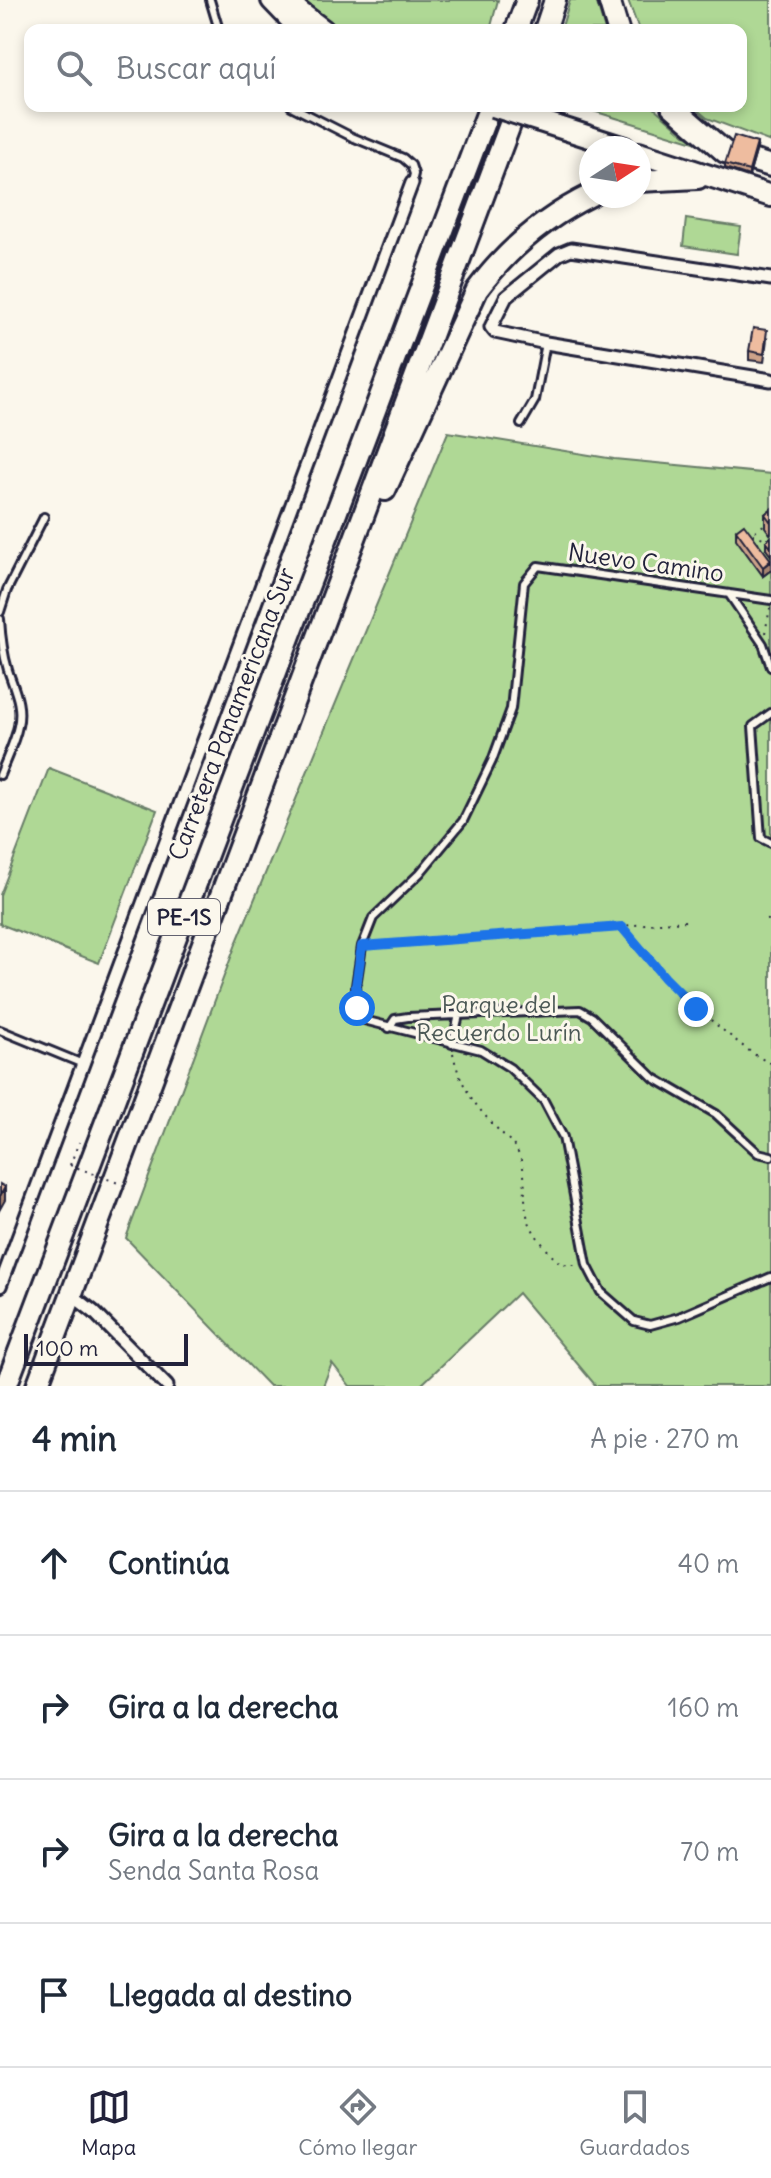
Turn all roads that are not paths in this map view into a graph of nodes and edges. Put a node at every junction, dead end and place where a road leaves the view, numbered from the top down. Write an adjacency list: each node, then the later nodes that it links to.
1 (210, 0): 8 (lane)
2 (272, 0): 9 (highway)
3 (290, 0): 10 (highway)
4 (514, 0): 11 (highway)
5 (527, 0): 12 (highway)
6 (555, 0): 13 (highway)
7 (609, 0): 14 (highway)
8 (217, 24)
9 (294, 24)
10 (315, 24)
11 (509, 24)
12 (518, 24)
13 (547, 24)
14 (616, 24)
15 (303, 112): 25 (lane)
16 (489, 112): 52 (highway, Carretera Panamericana Sur / PE-1S)
17 (515, 112): 33 (highway, PE-1S)
18 (539, 112): 20 (highway)
19 (679, 112): 22 (highway)
20 (596, 136)
21 (651, 157): 24 (highway)
22 (771, 166)
23 (651, 180): 24 (highway)
24 (730, 182): 26 (highway)
25 (412, 183): 46 (street)
26 (771, 196)
27 (579, 202): 33 (highway)
28 (771, 279): 29 (street)
29 (546, 343): 30 (street); 31 (lane)
30 (771, 380)
31 (521, 424)
32 (44, 517): 36 (lane)
33 (340, 575): 51 (highway, PE-1S)
34 (729, 593): 35 (lane, Nuevo Camino); 38 (lane); 43 (lane, Nuevo Camino)
35 (771, 601)
36 (0, 612)
37 (0, 619): 40 (lane)
38 (771, 667)
39 (771, 713): 41 (lane)
40 (0, 775)
41 (771, 843)
42 (459, 1015): 43 (lane); 45 (lane); 47 (lane)
43 (389, 1028): 45 (lane)
44 (0, 1030): 46 (lane)
45 (452, 1044): 49 (lane)
46 (83, 1064): 48 (street)
47 (771, 1156)
48 (4, 1263): 50 (street)
49 (771, 1277)
50 (0, 1286)
51 (72, 1295): 53 (highway, PE-1S); 54 (street)
52 (6, 1386)
53 (37, 1386)
54 (167, 1386)

